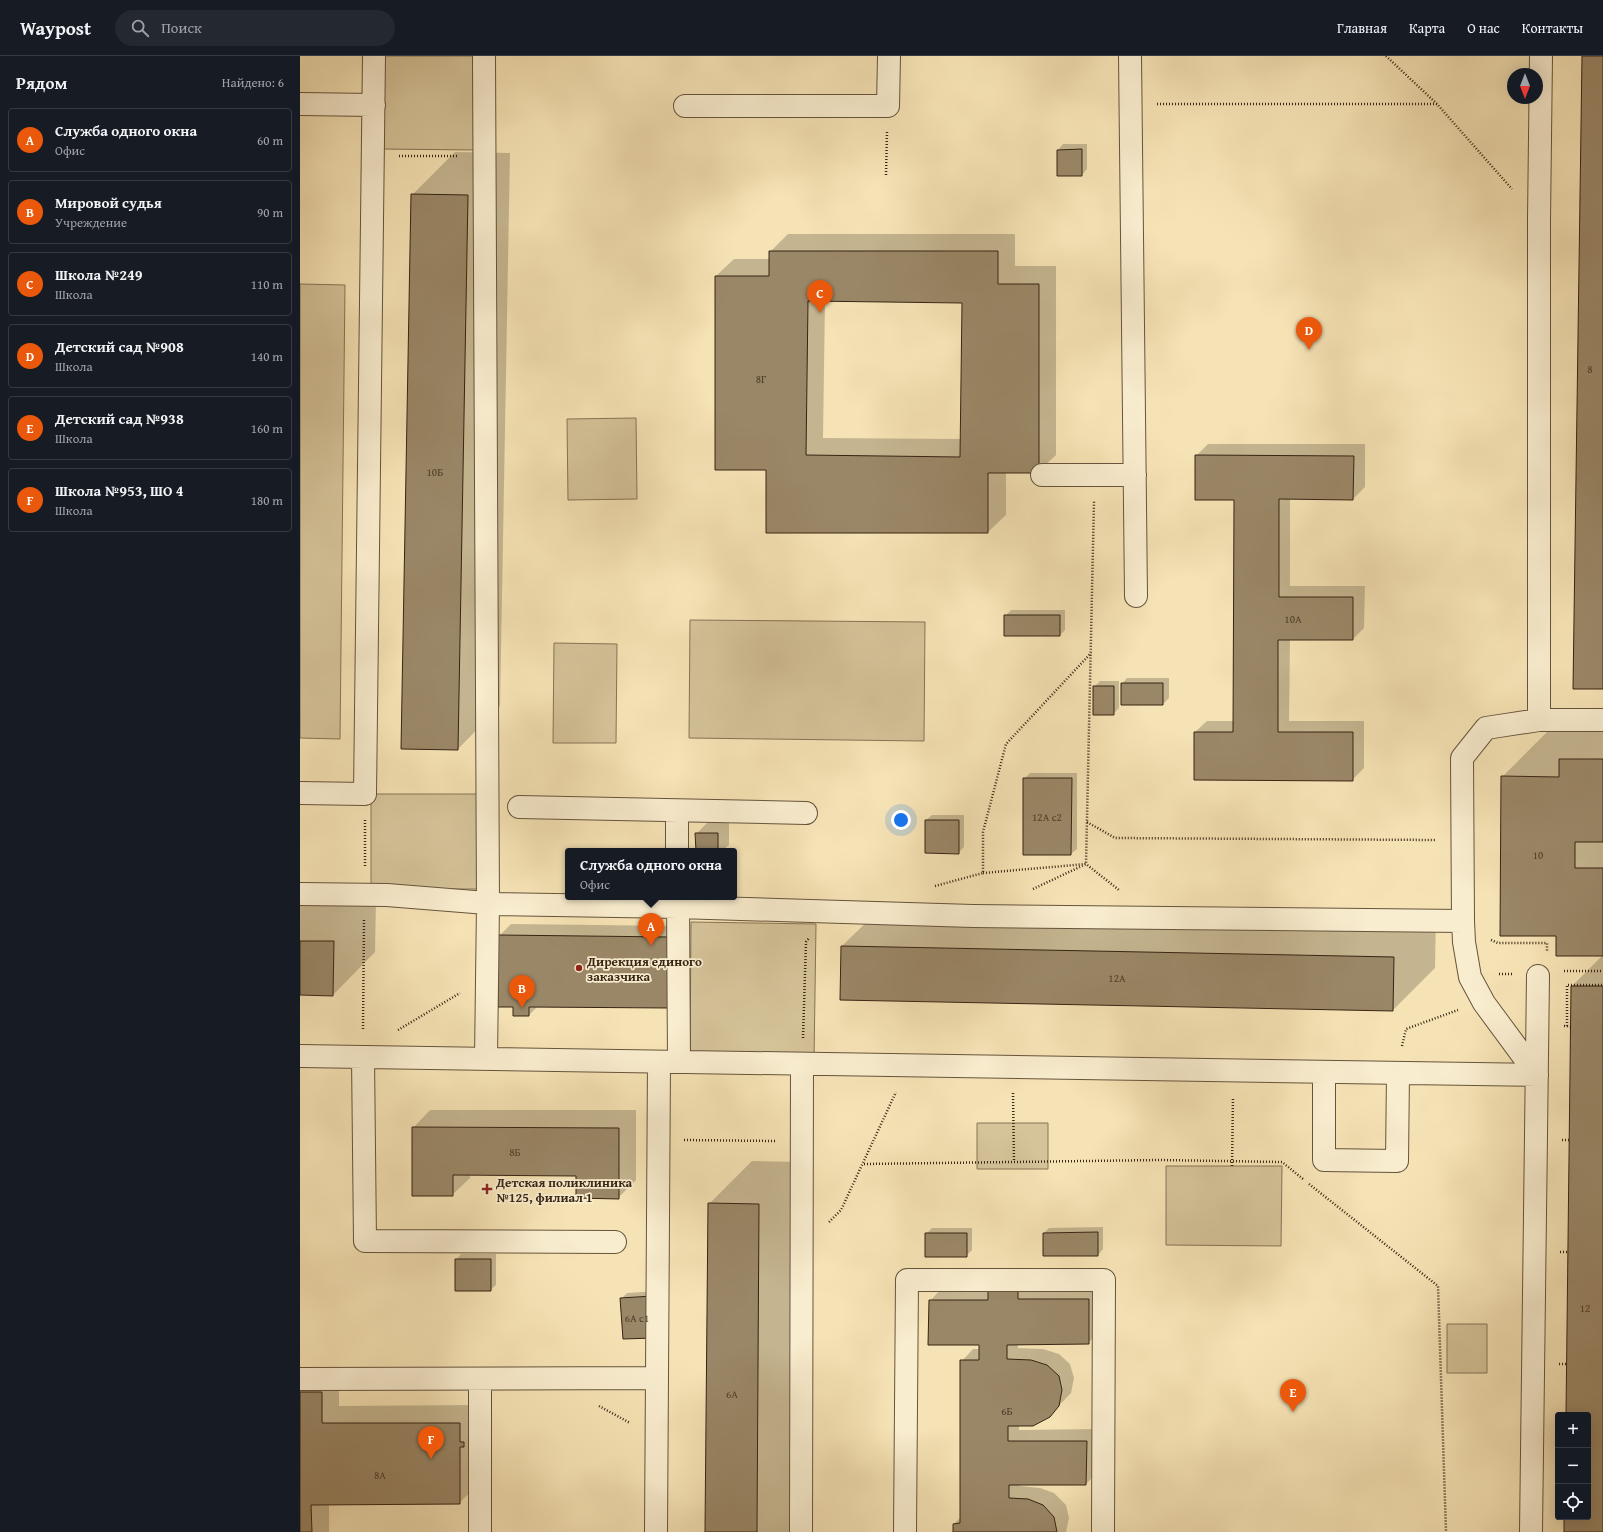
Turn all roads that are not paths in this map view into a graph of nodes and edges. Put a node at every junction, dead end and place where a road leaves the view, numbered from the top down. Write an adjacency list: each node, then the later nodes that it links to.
1 (374, 56): 7 (lane)
2 (484, 56): 21 (lane)
3 (889, 56): 8 (lane)
4 (1130, 56): 10 (lane)
5 (1541, 56): 12 (lane)
6 (300, 104): 7 (lane)
7 (374, 105): 14 (lane)
8 (685, 106)
9 (1042, 475): 10 (lane)
10 (1135, 475): 11 (lane)
11 (1136, 596)
12 (1539, 720): 13 (lane); 22 (lane)
13 (1603, 720)
14 (300, 793)
15 (519, 807): 16 (lane)
16 (677, 810): 17 (lane); 18 (lane)
17 (806, 813)
18 (678, 848)
19 (300, 894): 21 (lane)
20 (678, 902): 21 (lane); 22 (lane); 27 (lane)
21 (488, 904): 26 (lane)
22 (1463, 921): 31 (lane)
23 (1543, 973): 31 (lane)
24 (300, 1056): 25 (lane)
25 (363, 1057): 26 (lane); 32 (lane)
26 (486, 1059): 27 (lane)
27 (669, 1062): 28 (lane); 33 (lane)
28 (802, 1064): 29 (lane); 38 (lane)
29 (1324, 1072): 30 (lane); 30 (lane)
30 (1396, 1073): 31 (lane)
31 (1537, 1075): 41 (lane)
32 (615, 1242)
33 (656, 1378): 35 (lane); 37 (lane)
34 (300, 1379): 35 (lane)
35 (480, 1379): 36 (lane)
36 (480, 1532)
37 (656, 1532)
38 (801, 1532)
39 (905, 1532): 40 (lane)
40 (1103, 1532)
41 (1531, 1532)

